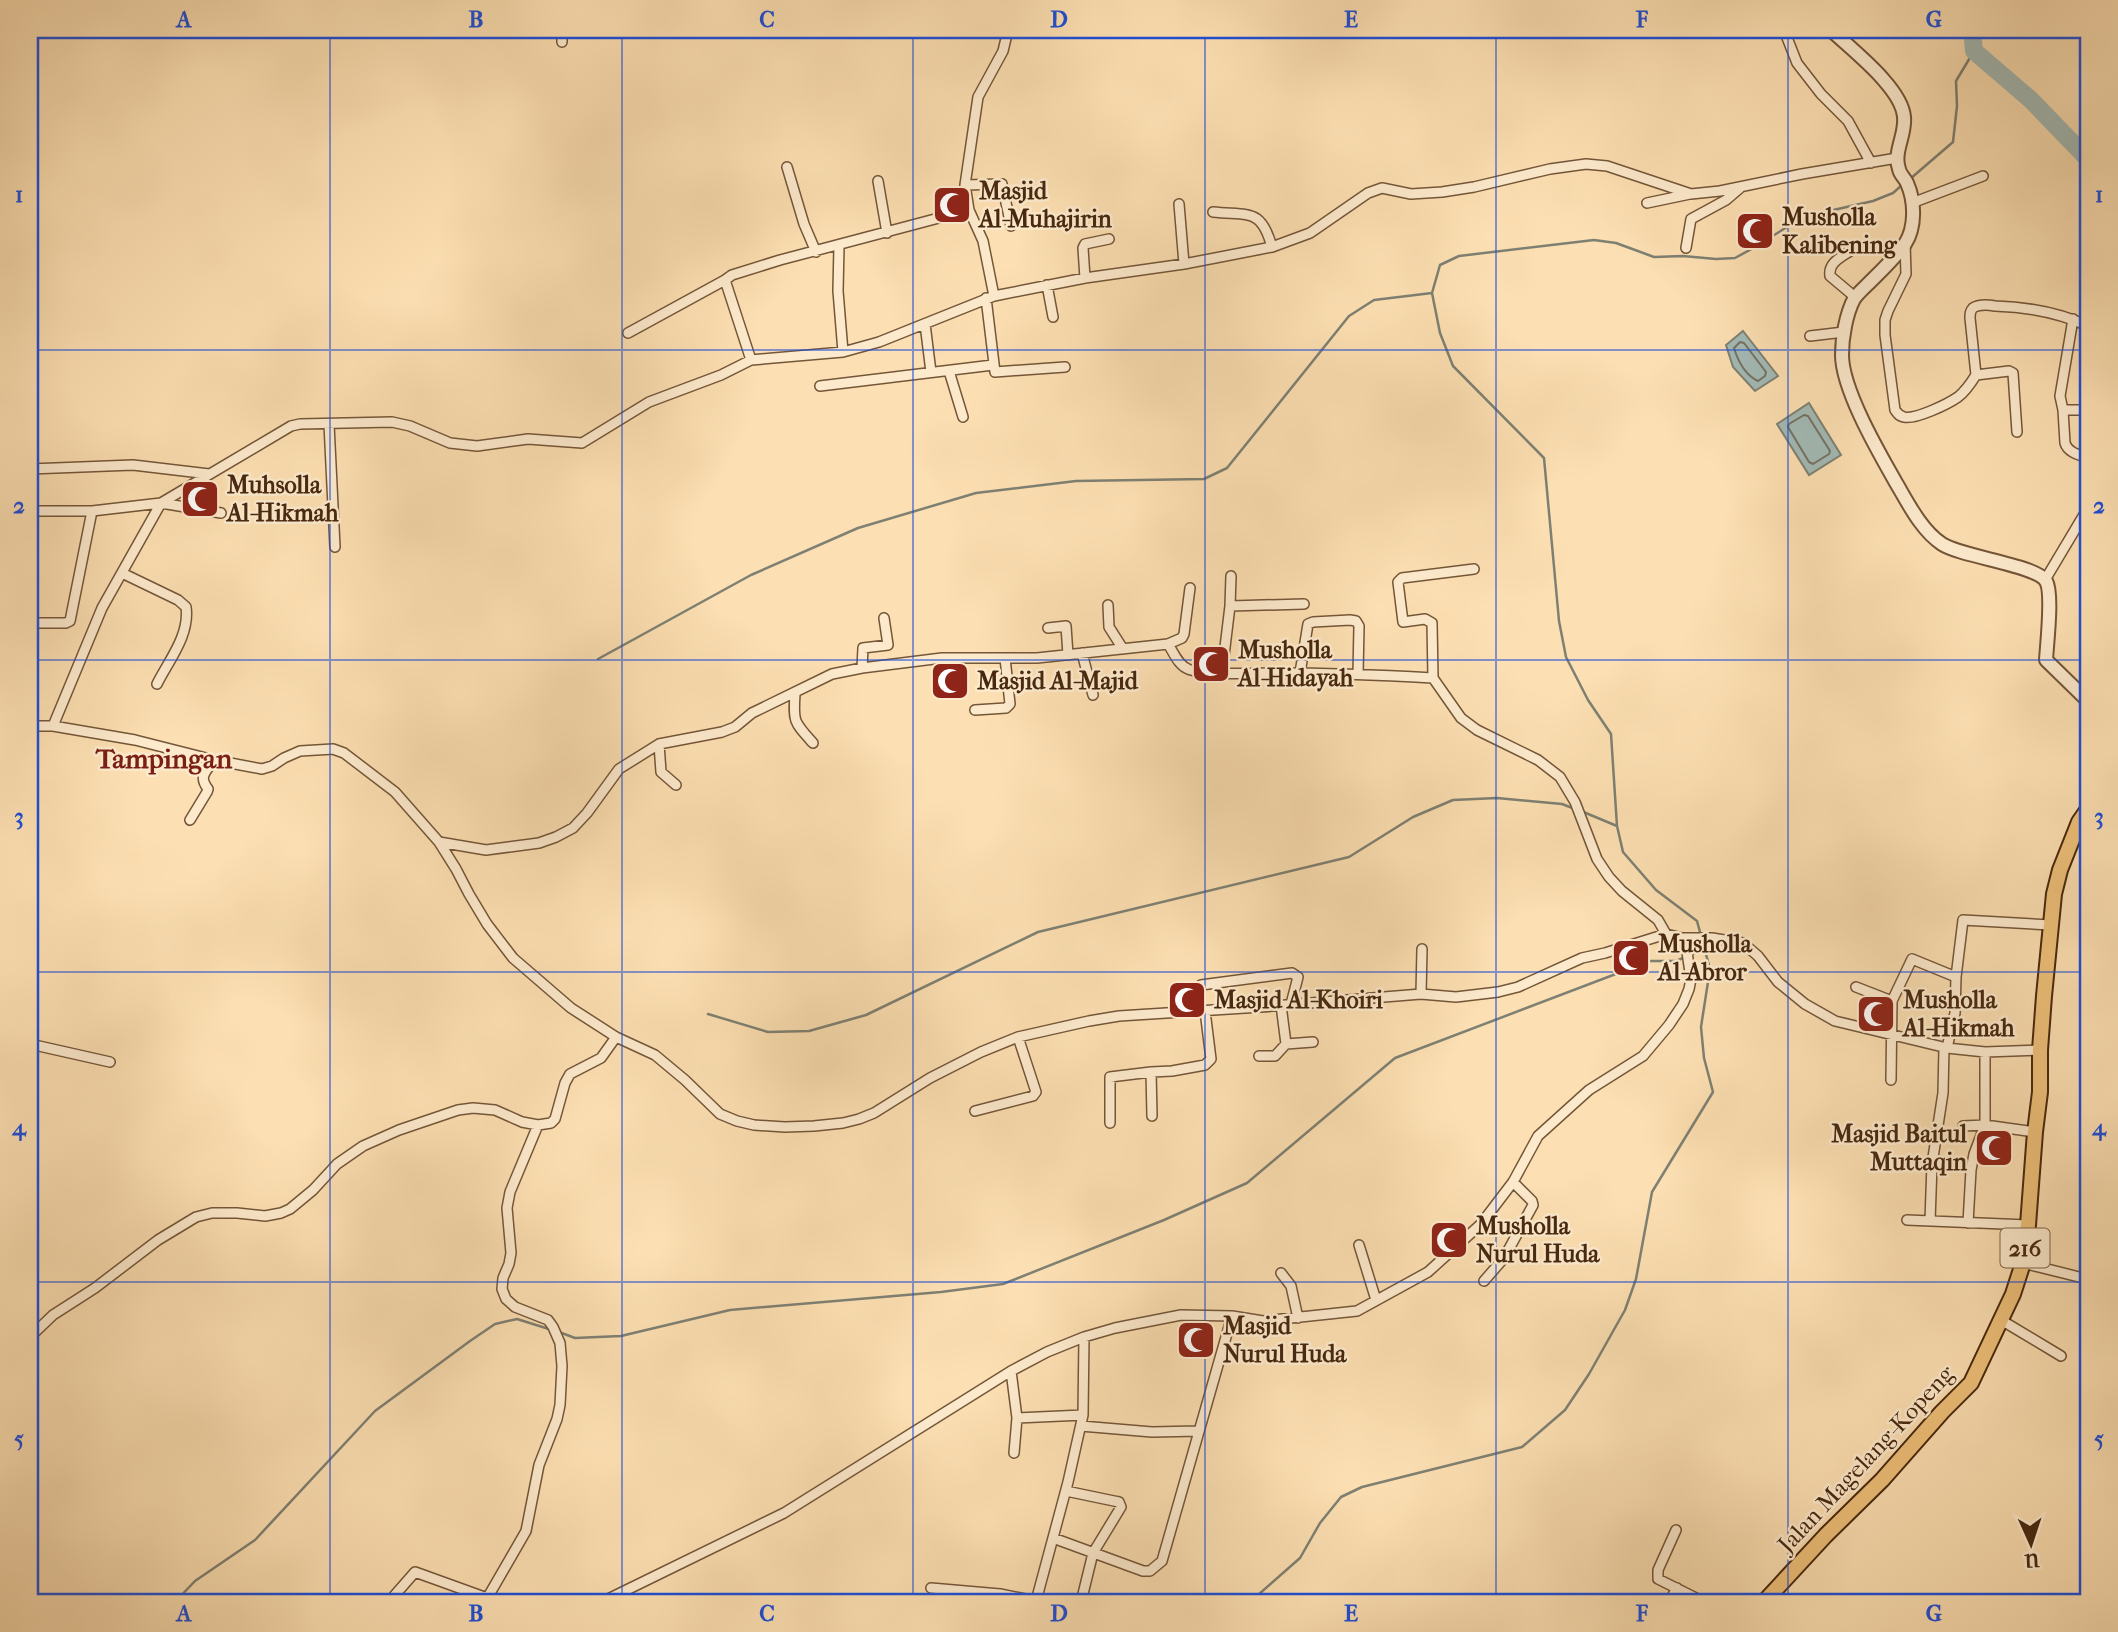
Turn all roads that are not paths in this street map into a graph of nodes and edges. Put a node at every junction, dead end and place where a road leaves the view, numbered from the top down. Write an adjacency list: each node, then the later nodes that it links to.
1 (562, 30): 5 (street)
2 (1008, 30): 11 (street)
3 (1784, 30): 6 (street)
4 (1831, 30): 8 (street)
5 (562, 42)
6 (1871, 163): 8 (street); 12 (street)
7 (787, 167): 27 (street)
8 (1901, 171): 15 (street)
9 (1983, 176): 15 (street)
10 (878, 181): 20 (street)
11 (965, 185): 17 (street); 19 (street)
12 (1742, 187): 13 (street); 25 (street)
13 (1691, 194): 14 (street); 24 (street)
14 (1647, 203)
15 (1912, 203): 22 (street)
16 (1179, 204): 28 (street)
17 (970, 210): 20 (street); 32 (street)
18 (1213, 212): 24 (street)
19 (1011, 226)
20 (887, 233): 23 (street)
21 (1109, 239): 29 (street)
22 (1905, 243): 33 (street); 47 (street)
23 (838, 246): 27 (street); 41 (street)
24 (1272, 247): 28 (street)
25 (1686, 248)
26 (1850, 251): 33 (street)
27 (816, 252): 30 (street)
28 (1184, 264): 29 (street)
29 (1085, 278): 31 (street)
30 (725, 280): 38 (street); 42 (street)
31 (1047, 285): 32 (street); 34 (street)
32 (990, 297): 36 (street); 43 (street)
33 (1855, 297): 39 (street)
34 (1052, 317)
35 (2073, 319): 37 (street); 47 (street); 50 (street)
36 (925, 324): 41 (street); 46 (street)
37 (2088, 326)
38 (628, 332)
39 (1844, 332): 40 (street); 66 (street)
40 (1810, 336)
41 (843, 352): 42 (street)
42 (751, 360): 52 (street)
43 (993, 365): 44 (street); 45 (street)
44 (1065, 367)
45 (949, 370): 46 (street); 51 (street)
46 (931, 372): 48 (street)
47 (1976, 375): 53 (street)
48 (820, 386)
49 (2088, 408): 50 (street)
50 (2063, 410): 54 (street)
51 (964, 417)
52 (329, 424): 56 (street); 62 (street)
53 (2018, 432)
54 (2088, 458)
55 (30, 469): 56 (street)
56 (209, 474): 57 (street)
57 (161, 503): 60 (street); 61 (street); 64 (street)
58 (2088, 508): 66 (street)
59 (30, 511): 60 (street)
60 (92, 511): 72 (street)
61 (221, 513)
62 (335, 547)
63 (1474, 569): 83 (street)
64 (122, 573): 84 (street); 90 (street)
65 (1231, 576): 70 (street)
66 (2045, 580): 87 (street)
67 (1190, 588): 74 (street)
68 (1304, 604): 70 (street)
69 (1108, 605): 75 (street)
70 (1230, 606): 80 (street)
71 (884, 618): 79 (street)
72 (30, 623)
73 (1048, 628): 77 (street)
74 (1168, 644): 75 (street); 80 (street)
75 (1123, 649): 76 (street)
76 (1082, 653): 77 (street); 86 (street)
77 (1069, 655): 78 (street)
78 (1005, 658): 79 (street); 88 (street)
79 (862, 668): 85 (street)
80 (1222, 672): 81 (street)
81 (1300, 673): 82 (street); 82 (street)
82 (1358, 674): 83 (street)
83 (1433, 678): 99 (street)
84 (157, 684)
85 (795, 694): 91 (street); 92 (street)
86 (1093, 695)
87 (2088, 701)
88 (975, 710)
89 (30, 726): 90 (street)
90 (53, 726): 93 (street)
91 (813, 743)
92 (659, 744): 94 (street); 97 (street)
93 (214, 760): 96 (street); 97 (street)
94 (676, 785)
95 (2088, 809): 98 (main road, Jalan Magelang-Kopeng / 216)
96 (190, 820)
97 (439, 842): 110 (street)
98 (2051, 925): 102 (street); 116 (main road, Jalan Magelang-Kopeng / 216)
99 (1666, 934): 100 (street); 105 (street)
100 (1682, 938): 109 (street); 129 (street)
101 (1422, 949): 105 (street)
102 (1956, 977): 106 (street); 115 (street)
103 (1202, 985): 107 (street)
104 (1856, 987): 106 (street)
105 (1421, 995): 107 (street)
106 (1892, 1000): 109 (street)
107 (1286, 1005): 108 (street); 114 (street)
108 (1205, 1011): 111 (street); 120 (street)
109 (1891, 1035): 115 (street); 121 (street)
110 (616, 1037): 111 (street); 125 (street)
111 (1018, 1037): 122 (street)
112 (1313, 1042): 114 (street)
113 (30, 1044): 119 (street)
114 (1286, 1044): 118 (street)
115 (1946, 1048): 117 (street); 131 (street)
116 (2040, 1050): 117 (street); 128 (main road, Jalan Magelang-Kopeng / 216)
117 (1985, 1052): 126 (street)
118 (1259, 1056)
119 (110, 1062)
120 (1151, 1072): 123 (street); 124 (street)
121 (1891, 1080)
122 (975, 1111)
123 (1152, 1116)
124 (1110, 1123)
125 (537, 1125): 143 (street); 160 (street)
126 (1985, 1125): 127 (street); 128 (street); 132 (street)
127 (1963, 1126)
128 (2035, 1132): 133 (main road, Jalan Magelang-Kopeng / 216)
129 (1513, 1182): 138 (street); 139 (street)
130 (1907, 1220): 131 (street)
131 (1930, 1221): 132 (street)
132 (1968, 1223): 133 (street)
133 (2028, 1225): 135 (main road, Jalan Magelang-Kopeng / 216)
134 (1359, 1245): 139 (street)
135 (2023, 1263): 137 (street); 142 (main road, Jalan Magelang-Kopeng / 216)
136 (1282, 1273): 141 (street)
137 (2087, 1279)
138 (1483, 1281)
139 (1376, 1300): 141 (street)
140 (1232, 1316): 141 (street); 144 (street); 150 (street)
141 (1298, 1318)
142 (2001, 1320): 145 (street); 166 (main road, Jalan Magelang-Kopeng / 216)
143 (30, 1337)
144 (1084, 1337): 146 (street); 147 (street)
145 (2061, 1356)
146 (1011, 1371): 148 (street); 163 (street)
147 (1083, 1415): 148 (street); 149 (street)
148 (1017, 1418): 151 (street)
149 (1081, 1426): 150 (street); 152 (street)
150 (1199, 1431): 155 (street)
151 (1014, 1454)
152 (1066, 1491): 154 (street); 155 (street)
153 (1676, 1530): 157 (street)
154 (1053, 1538): 155 (street); 161 (street)
155 (1093, 1553): 159 (street)
156 (931, 1588): 158 (street)
157 (1677, 1588): 164 (street); 165 (street)
158 (986, 1598): 161 (street)
159 (1082, 1598)
160 (486, 1600): 162 (street)
161 (1035, 1601)
162 (399, 1602)
163 (602, 1602)
164 (1669, 1602)
165 (1704, 1602)
166 (1764, 1602)

